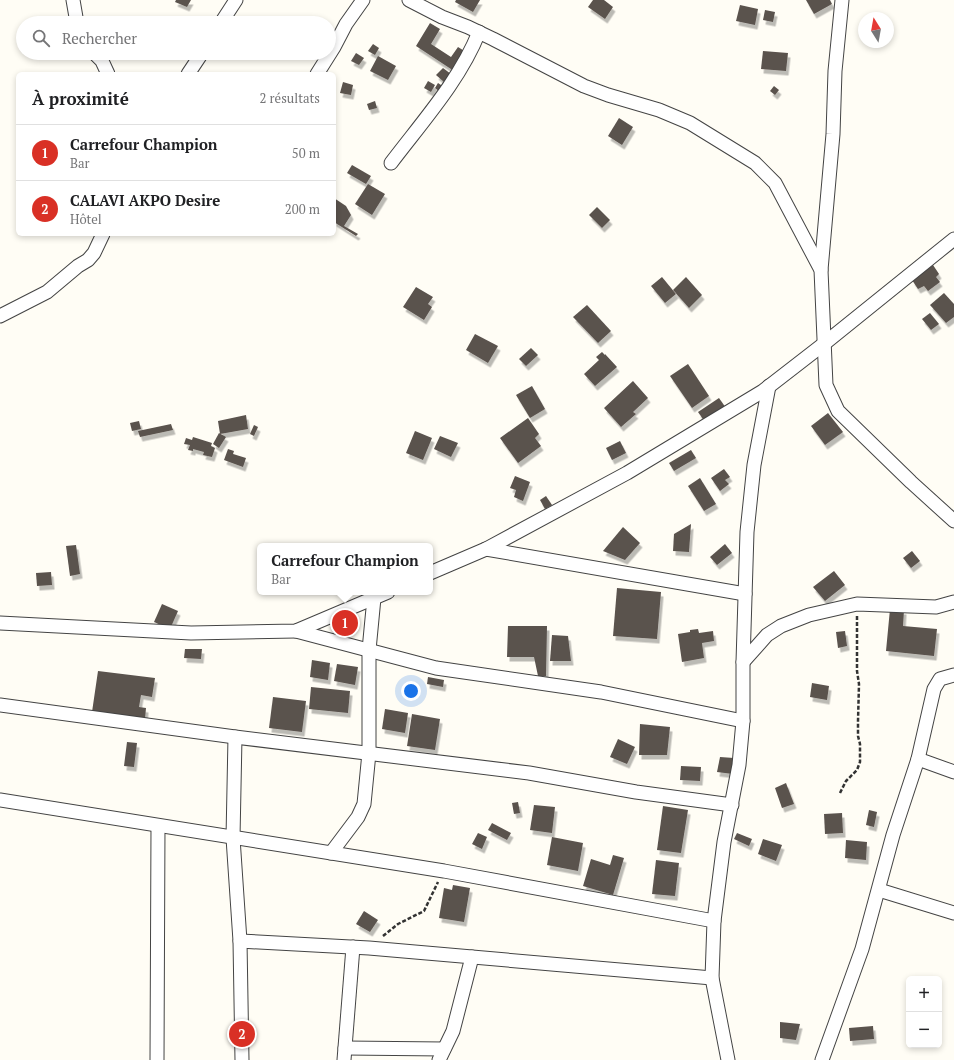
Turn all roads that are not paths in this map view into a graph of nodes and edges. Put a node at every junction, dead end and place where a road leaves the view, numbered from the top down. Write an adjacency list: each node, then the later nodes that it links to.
1 (73, 0): 6 (street)
2 (236, 0): 7 (street)
3 (363, 0): 9 (street)
4 (409, 0): 8 (street)
5 (842, 0): 19 (street)
6 (76, 16)
7 (226, 16)
8 (479, 32): 16 (street); 19 (street)
9 (336, 43)
10 (101, 60): 13 (street)
11 (197, 60): 14 (street)
12 (326, 60): 15 (street)
13 (107, 72)
14 (189, 72)
15 (318, 72)
16 (391, 163)
17 (102, 236): 20 (street)
18 (954, 239): 21 (street)
19 (821, 270): 21 (street)
20 (0, 316)
21 (825, 343): 22 (street); 23 (street)
22 (769, 386): 24 (street); 26 (street)
23 (954, 521)
24 (486, 548): 25 (street); 26 (street)
25 (433, 572)
26 (745, 594): 33 (street)
27 (381, 595): 28 (street)
28 (374, 598): 31 (street); 32 (street)
29 (954, 602): 33 (street)
30 (0, 623): 31 (street)
31 (296, 631): 32 (street)
32 (369, 650): 36 (street); 38 (street)
33 (743, 662): 36 (street)
34 (954, 675): 39 (street)
35 (0, 705): 37 (street)
36 (743, 721): 42 (street)
37 (235, 737): 38 (street); 44 (street)
38 (369, 753): 42 (street); 45 (street)
39 (918, 760): 40 (street); 46 (street)
40 (954, 772)
41 (0, 800): 43 (street)
42 (732, 805): 48 (street)
43 (158, 826): 44 (street); 55 (street)
44 (233, 838): 45 (street); 49 (street)
45 (331, 854): 48 (street)
46 (879, 890): 47 (street); 58 (street)
47 (954, 913)
48 (714, 921): 52 (street)
49 (240, 940): 50 (street); 56 (street)
50 (353, 947): 51 (street); 53 (street)
51 (472, 957): 52 (street); 54 (street)
52 (712, 978): 57 (street)
53 (345, 1054): 54 (street)
54 (441, 1055)
55 (157, 1060)
56 (242, 1060)
57 (728, 1060)
58 (822, 1060)

